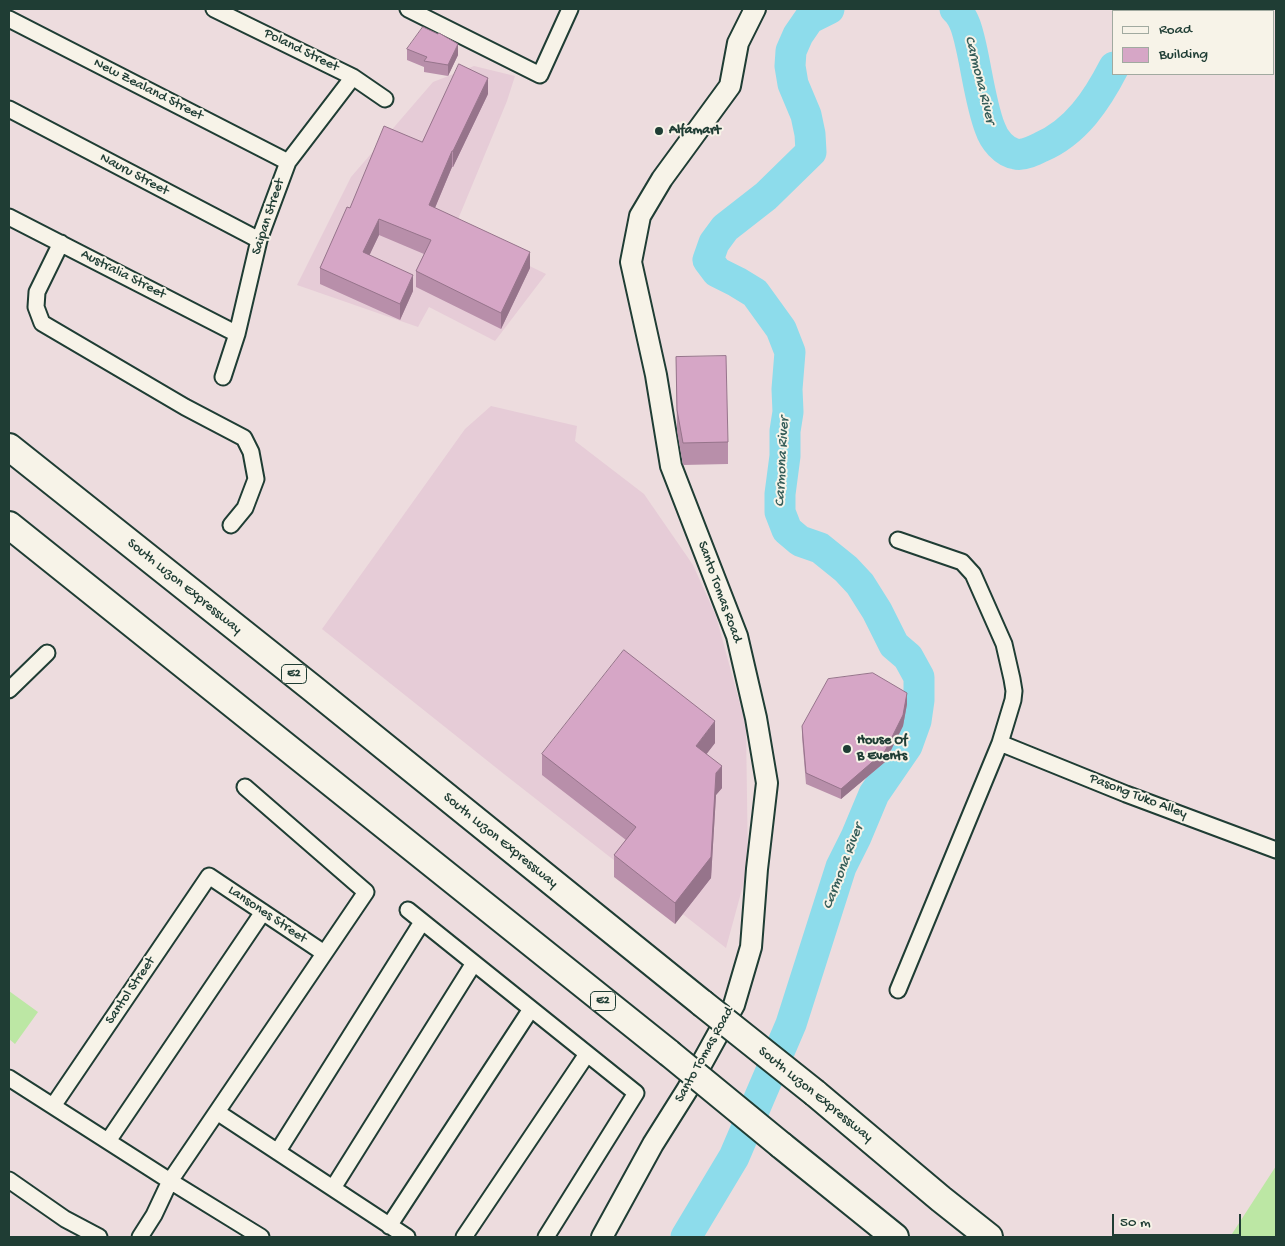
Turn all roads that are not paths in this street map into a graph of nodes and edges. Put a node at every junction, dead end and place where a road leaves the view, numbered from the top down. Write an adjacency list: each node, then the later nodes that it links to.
1 (214, 9): 6 (street, Poland Street)
2 (408, 9): 3 (street)
3 (570, 9)
4 (755, 9): 48 (street, Santo Tomas Road)
5 (9, 19): 9 (street, New Zealand Street)
6 (353, 77): 7 (street, Poland Street); 9 (street, Saipan Street)
7 (385, 99)
8 (9, 110): 11 (street, Nauru Street)
9 (288, 162): 11 (street, Saipan Street)
10 (9, 217): 12 (street, Australia Street)
11 (259, 240): 13 (street, Saipan Street)
12 (61, 244): 13 (street, Australia Street); 17 (street)
13 (237, 334): 14 (street, Saipan Street)
14 (223, 377)
15 (9, 447): 50 (highway, South Luzon Expressway / E2, bridge)
16 (9, 525): 49 (highway, E2, bridge)
17 (231, 525)
18 (898, 540): 21 (street)
19 (47, 652): 20 (street)
20 (9, 690)
21 (1000, 743): 23 (street, Pasong Tuko Alley); 30 (street)
22 (245, 788): 28 (street)
23 (1276, 850)
24 (209, 876): 26 (street, Lansones Street); 34 (street, Santol Street)
25 (408, 910): 27 (street)
26 (263, 912): 28 (street, Lansones Street); 36 (street)
27 (422, 922): 29 (street); 37 (street)
28 (324, 953): 35 (street)
29 (474, 963): 31 (street); 40 (street)
30 (898, 990)
31 (531, 1009): 32 (street); 41 (street)
32 (587, 1054): 46 (street); 47 (street)
33 (9, 1078): 34 (street)
34 (53, 1106): 36 (street)
35 (217, 1112): 37 (street); 39 (street)
36 (108, 1140): 39 (street)
37 (278, 1151): 40 (street)
38 (9, 1180): 42 (street)
39 (170, 1181): 43 (street); 44 (street)
40 (333, 1188): 41 (street)
41 (389, 1226): 45 (street)
42 (99, 1237)
43 (140, 1237)
44 (261, 1237)
45 (407, 1237)
46 (464, 1237)
47 (546, 1237)
48 (602, 1237)
49 (895, 1237)
50 (989, 1237)

